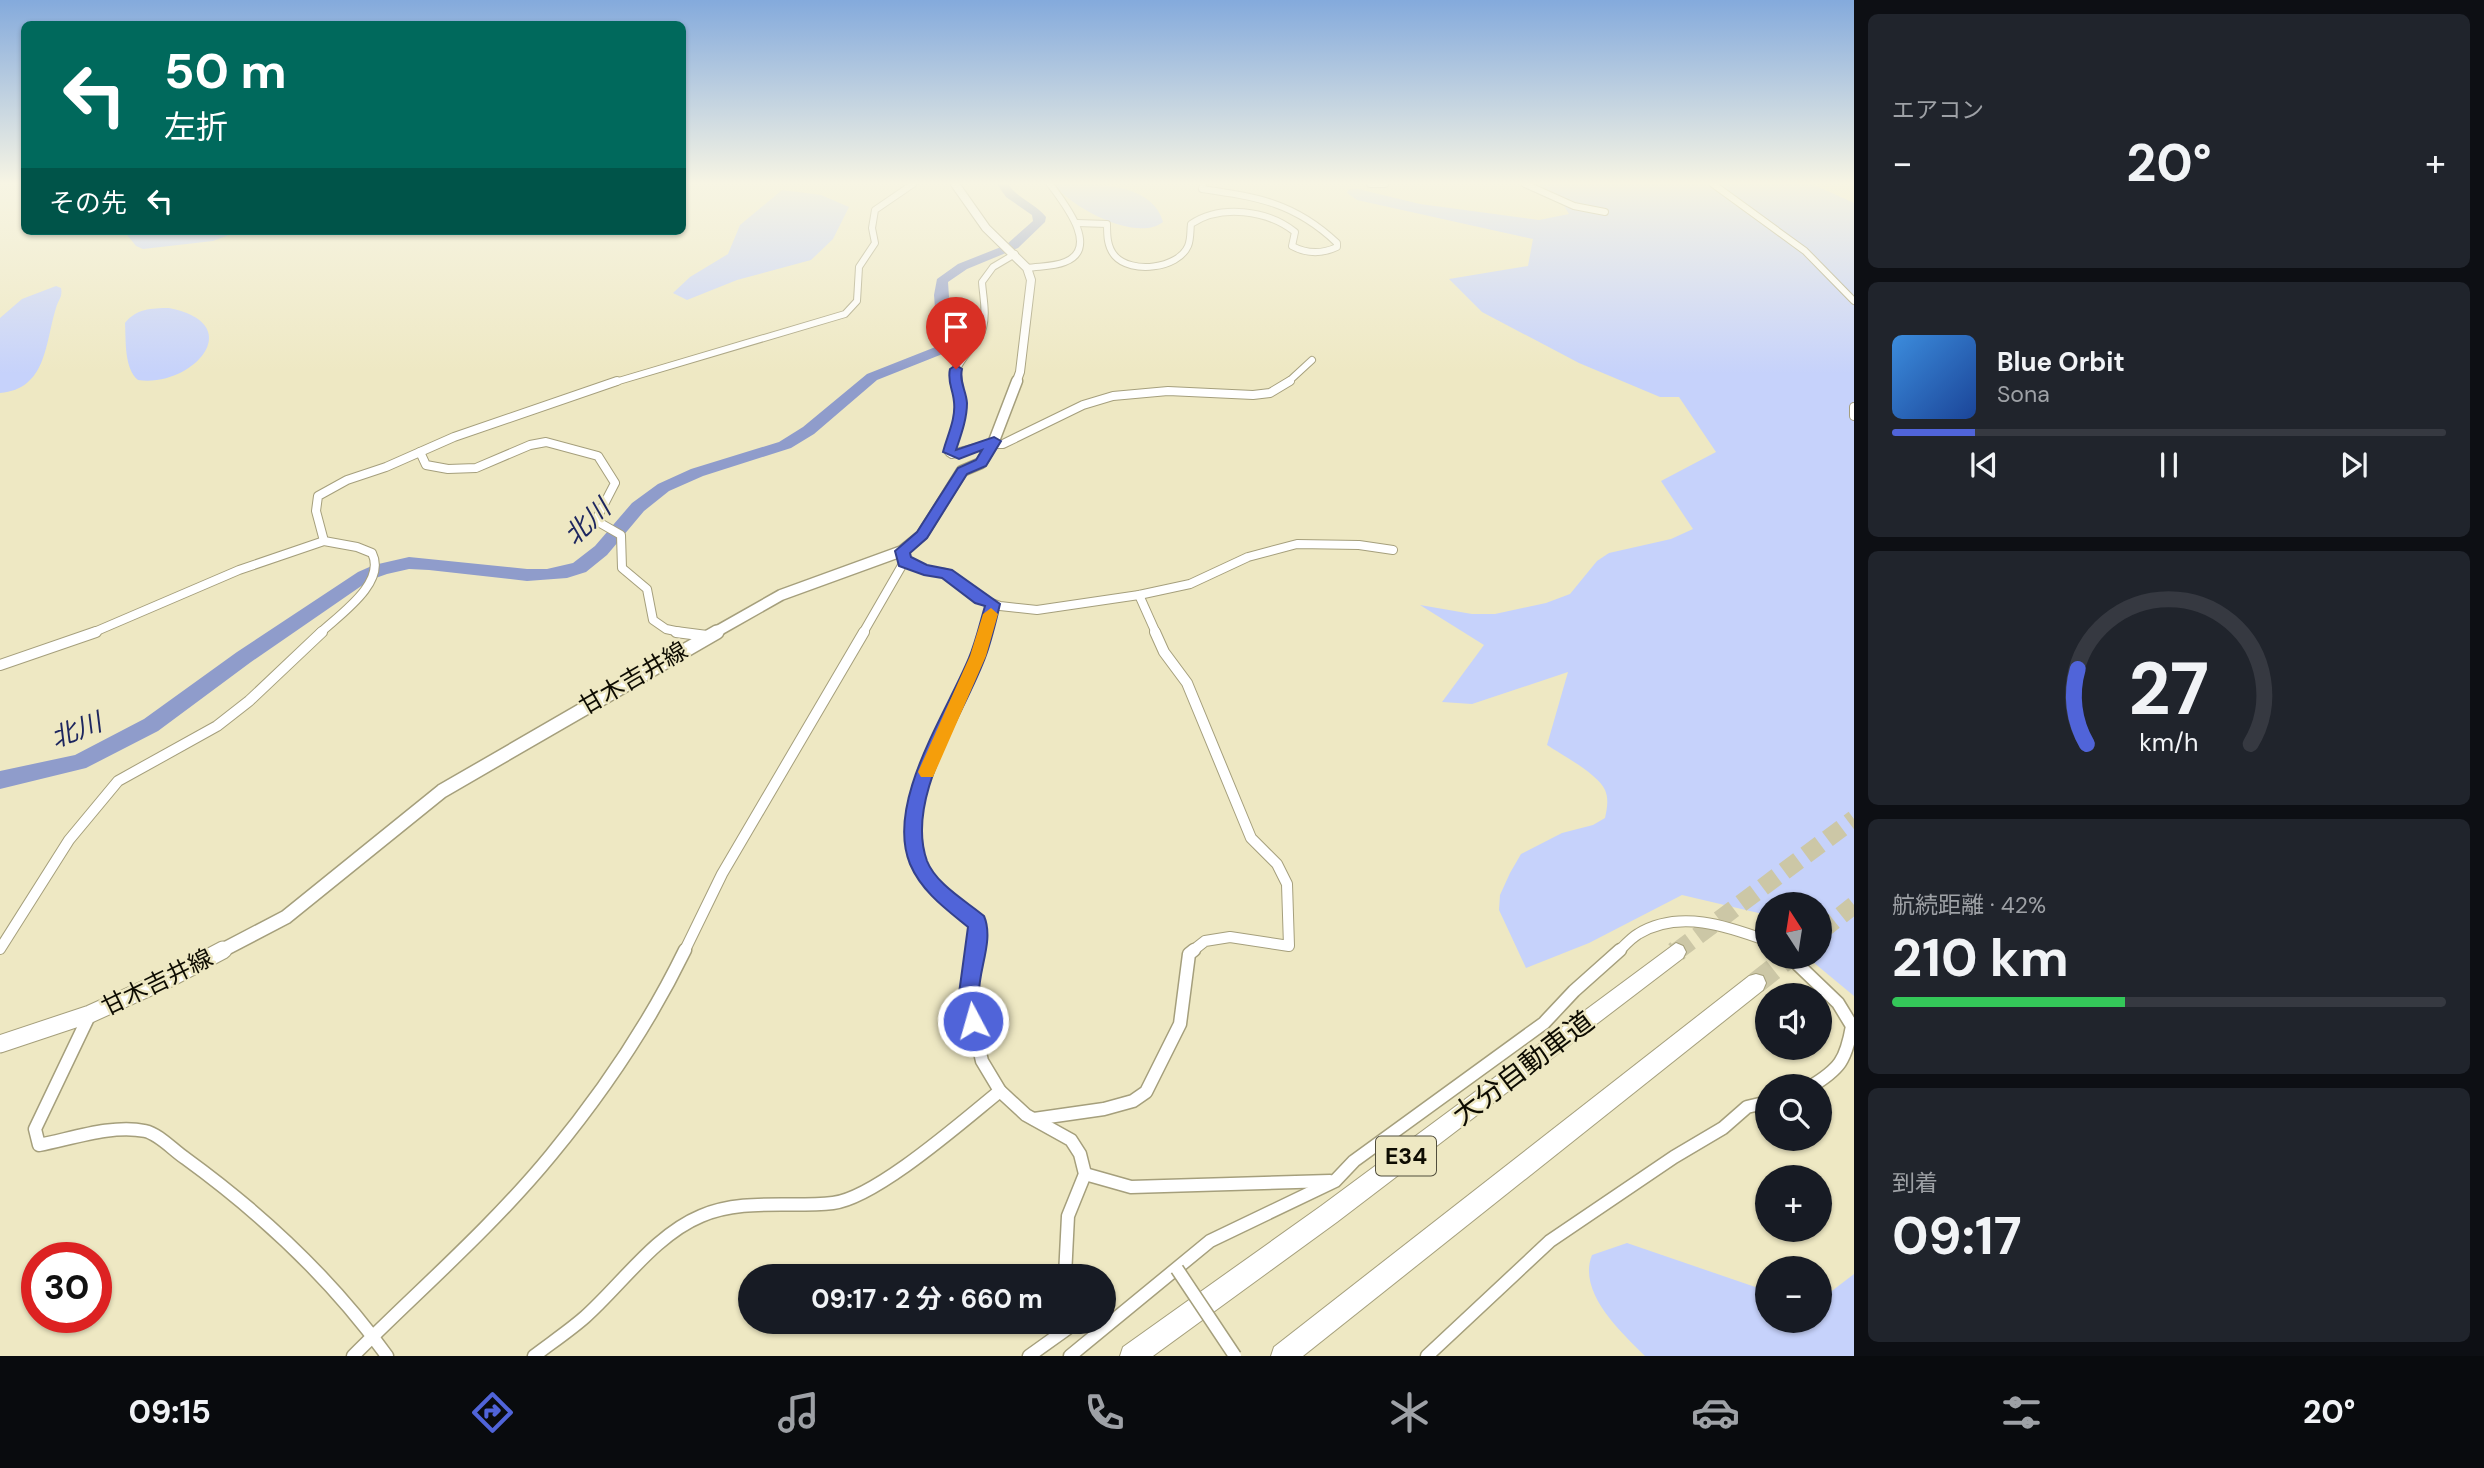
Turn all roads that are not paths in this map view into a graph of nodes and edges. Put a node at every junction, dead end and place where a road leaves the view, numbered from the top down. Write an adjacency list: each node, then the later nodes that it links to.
1 (872, 247): 16 (street)
2 (1008, 247): 9 (main road)
3 (1078, 247): 10 (street)
4 (1110, 247): 5 (street)
5 (1187, 247)
6 (1295, 247): 7 (street)
7 (1337, 247)
8 (1801, 247): 11 (street)
9 (1015, 254): 10 (main road); 15 (street)
10 (1027, 268): 15 (main road, 甘木吉井線)
11 (1854, 301)
12 (1312, 359): 15 (street)
13 (1854, 407): 14 (street)
14 (1854, 416)
15 (994, 441): 19 (main road, 甘木吉井線)
16 (421, 452): 17 (street); 22 (street)
17 (324, 541): 23 (street); 25 (street)
18 (1393, 550): 20 (street)
19 (903, 557): 21 (street); 22 (main road, 甘木吉井線); 40 (street)
20 (1139, 595): 21 (street); 34 (street)
21 (993, 604): 32 (street)
22 (707, 636): 29 (main road, 甘木吉井線)
23 (0, 665)
24 (1755, 936): 36 (street)
25 (0, 949)
26 (1676, 952): 46 (highway, 大分自動車道 / E34)
27 (1804, 970): 31 (street)
28 (1755, 984): 48 (highway)
29 (90, 1014): 30 (main road, 甘木吉井線); 40 (street)
30 (0, 1044)
31 (1832, 1074)
32 (1000, 1091): 34 (street); 43 (street)
33 (1755, 1105): 49 (street)
34 (1032, 1119): 35 (street)
35 (1084, 1174): 36 (street); 37 (street)
36 (1335, 1181): 38 (street)
37 (1066, 1264)
38 (1177, 1269): 45 (street); 47 (street, bridge)
39 (1060, 1334): 44 (street)
40 (373, 1335): 41 (street); 42 (street)
41 (353, 1356)
42 (387, 1356)
43 (534, 1356)
44 (1029, 1356)
45 (1070, 1356)
46 (1132, 1356)
47 (1235, 1356)
48 (1283, 1356)
49 (1427, 1356)

